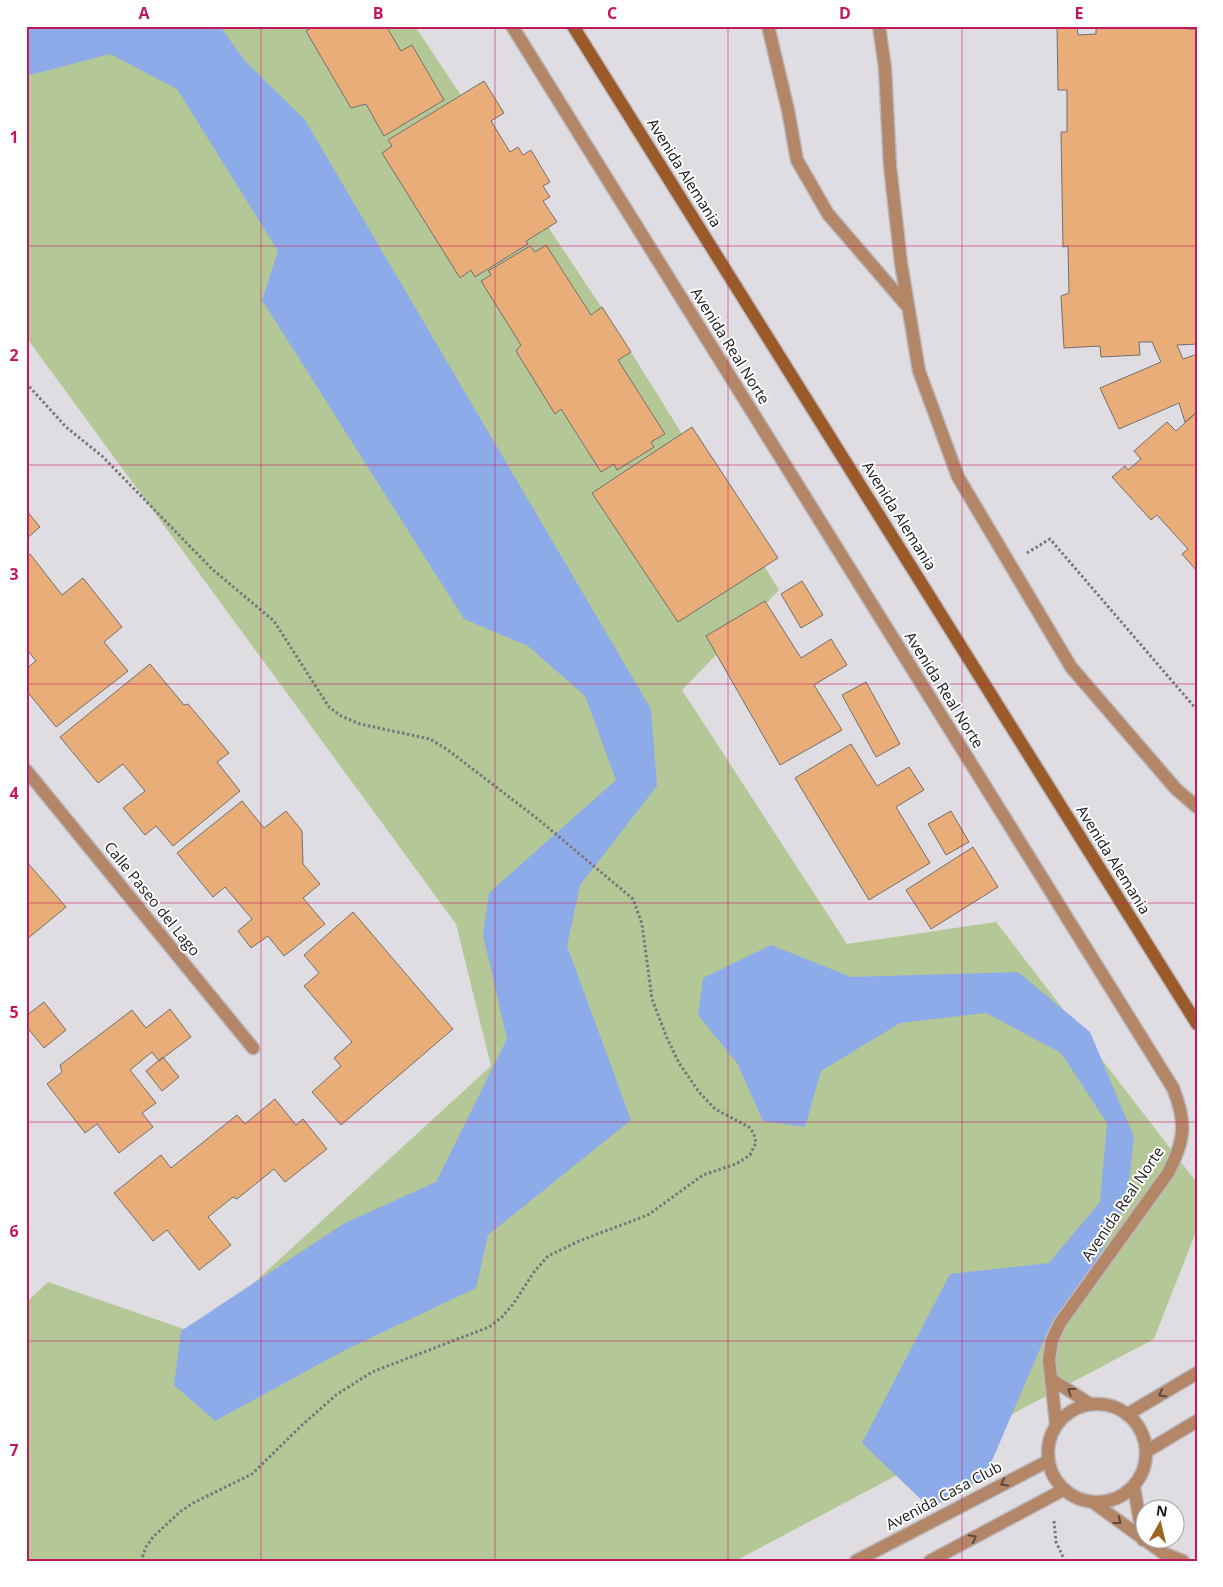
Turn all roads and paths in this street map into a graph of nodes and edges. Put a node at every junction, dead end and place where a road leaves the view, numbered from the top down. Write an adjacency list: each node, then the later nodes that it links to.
1 (512, 26): 14 (street, Avenida Real Norte)
2 (573, 26): 11 (street, Avenida Alemania)
3 (768, 26): 5 (street)
4 (879, 26): 5 (street)
5 (908, 307): 7 (street)
6 (26, 382): 27 (path)
7 (1009, 564): 8 (path); 10 (street)
8 (1197, 710)
9 (26, 770): 12 (street, Calle Paseo del Lago)
10 (1197, 806)
11 (1197, 1024)
12 (253, 1048)
13 (1197, 1374): 16 (street, one-way to 16)
14 (1051, 1379): 15 (street, one-way to 14); 18 (street, Avenida Real Norte)
15 (1090, 1404): 16 (street); 18 (street)
16 (1128, 1414): 19 (street)
17 (1197, 1421): 19 (street)
18 (1056, 1424): 20 (street)
19 (1147, 1451): 21 (street)
20 (1048, 1461): 22 (street); 28 (street, Avenida Casa Club, one-way to 28)
21 (1134, 1487): 23 (street); 24 (street)
22 (1063, 1490): 24 (street); 29 (street, one-way to 22); 30 (path)
23 (1136, 1500)
24 (1094, 1503): 25 (street, one-way to 25)
25 (1136, 1535)
26 (1158, 1550): 31 (street)
27 (141, 1561)
28 (856, 1561)
29 (930, 1561)
30 (1065, 1561)
31 (1183, 1561)

